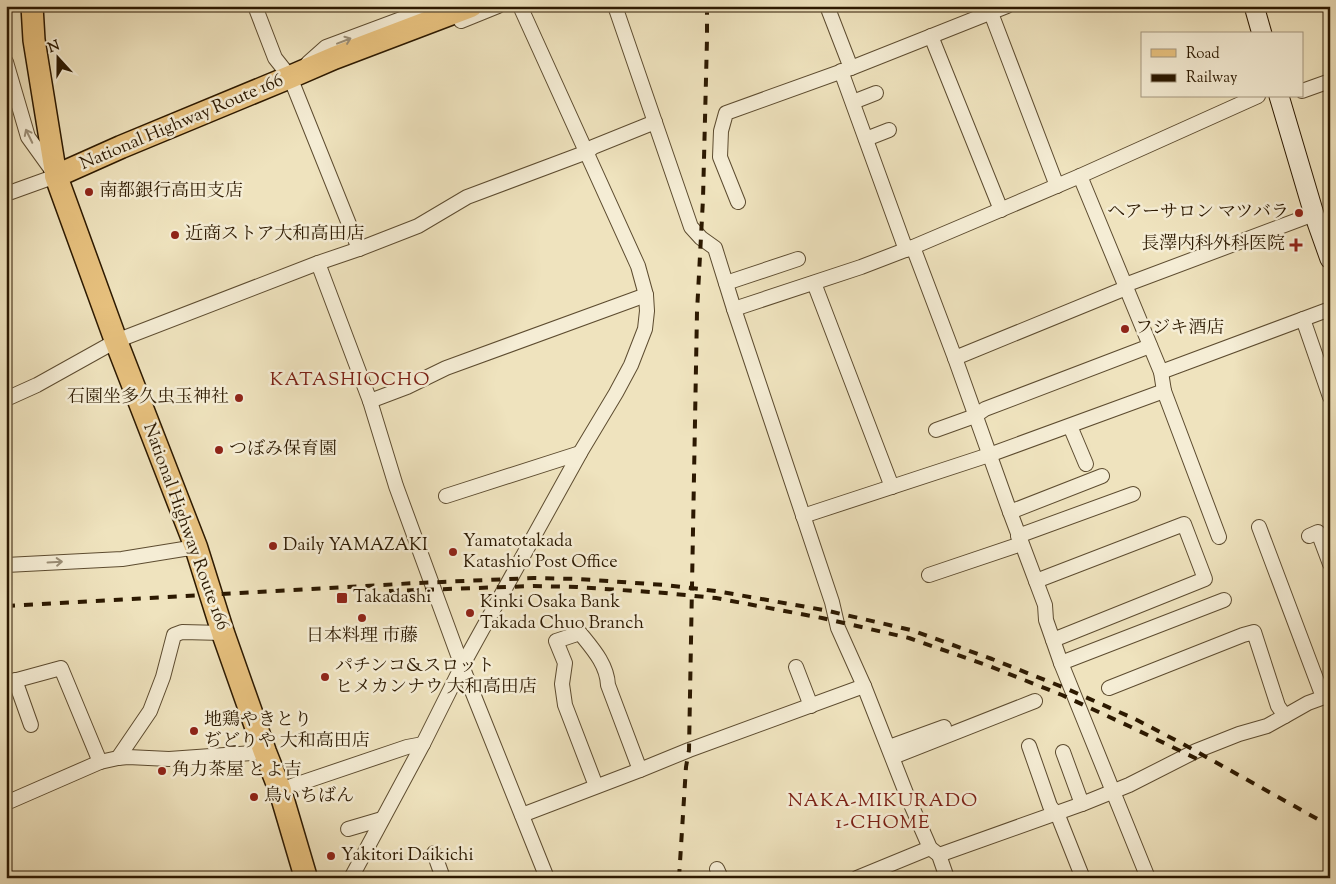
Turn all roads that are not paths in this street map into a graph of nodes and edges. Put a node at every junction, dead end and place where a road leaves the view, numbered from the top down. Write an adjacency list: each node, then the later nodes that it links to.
1 (32, 6): 27 (main road)
2 (255, 6): 16 (street)
3 (436, 6): 16 (street, one-way to 3)
4 (471, 6): 16 (highway, National Highway Route 166)
5 (498, 6): 16 (street)
6 (520, 6): 26 (street)
7 (615, 6): 23 (street)
8 (827, 6): 15 (street)
9 (1007, 6): 11 (street)
10 (1254, 6): 12 (main road)
11 (990, 13): 13 (street); 29 (street)
12 (1261, 32)
13 (931, 36): 15 (street); 32 (street)
14 (6, 62): 27 (street, one-way to 14)
15 (846, 69): 22 (street); 31 (street)
16 (290, 78): 27 (highway, National Highway Route 166); 35 (street)
17 (1330, 81): 18 (street)
18 (1304, 90)
19 (876, 93): 22 (street)
20 (1254, 98): 28 (street)
21 (1282, 98): 33 (main road)
22 (853, 102): 25 (street)
23 (655, 122): 26 (street); 39 (street)
24 (889, 130): 25 (street)
25 (866, 139): 34 (street)
26 (587, 152): 35 (street); 42 (street)
27 (56, 176): 30 (street); 46 (highway, National Highway Route 166)
28 (1080, 176): 29 (street); 41 (street)
29 (1058, 186): 32 (street)
30 (6, 194)
31 (738, 202)
32 (1001, 210): 34 (street)
33 (1314, 214): 37 (main road); 41 (street)
34 (909, 248): 40 (street); 48 (street)
35 (359, 249): 38 (street)
36 (798, 259): 39 (street)
37 (1330, 259)
38 (318, 263): 46 (street); 53 (street)
39 (726, 283): 43 (street)
40 (814, 283): 43 (street); 61 (street)
41 (1125, 286): 47 (street); 48 (street)
42 (646, 295): 53 (street); 57 (street)
43 (734, 309): 65 (street)
44 (1330, 309): 45 (street)
45 (1303, 319): 49 (street); 51 (street)
46 (116, 341): 52 (street); 70 (highway, National Highway Route 166)
47 (1150, 346): 49 (street); 54 (street)
48 (955, 358): 54 (street)
49 (1161, 372): 50 (street)
50 (1164, 391): 55 (street); 68 (street)
51 (1330, 397)
52 (6, 399)
53 (370, 401): 79 (street)
54 (975, 416): 56 (street); 58 (street)
55 (1070, 426): 58 (street); 59 (street)
56 (936, 430)
57 (580, 453): 63 (street); 79 (street)
58 (989, 455): 61 (street); 64 (street)
59 (1086, 464)
60 (1102, 476): 64 (street)
61 (892, 487): 65 (street)
62 (1133, 494): 69 (street)
63 (446, 496)
64 (1010, 512): 69 (street)
65 (803, 516): 82 (street)
66 (1259, 526): 84 (street)
67 (1309, 536): 71 (street)
68 (1219, 538)
69 (1020, 540): 73 (street); 74 (street)
70 (196, 547): 72 (street, one-way to 70); 76 (highway, National Highway Route 166)
71 (1330, 564)
72 (6, 565)
73 (929, 575)
74 (1036, 581): 77 (street); 77 (street)
75 (1224, 600): 78 (street)
76 (223, 633): 92 (highway, National Highway Route 166); 95 (street)
77 (1053, 640): 78 (street)
78 (1061, 663): 100 (street)
79 (462, 666): 90 (street); 104 (street)
80 (796, 667): 86 (street)
81 (10, 682): 89 (street); 96 (street)
82 (864, 686): 86 (street); 93 (street)
83 (1109, 688): 88 (street)
84 (1327, 696): 88 (street)
85 (1035, 701): 93 (street)
86 (810, 706): 97 (street)
87 (988, 710): 93 (street)
88 (1285, 716): 100 (street)
89 (32, 725)
90 (423, 744): 99 (street); 105 (street)
91 (1029, 746): 103 (street)
92 (265, 752): 95 (street); 99 (highway, National Highway Route 166)
93 (891, 752): 107 (street)
94 (1063, 752): 102 (street)
95 (118, 758): 96 (street)
96 (100, 762): 101 (street)
97 (640, 770): 98 (street); 98 (street)
98 (596, 786): 104 (street)
99 (280, 790): 109 (highway, National Highway Route 166)
100 (1114, 791): 102 (street); 116 (street)
101 (6, 803)
102 (1082, 804): 103 (street)
103 (1056, 813): 107 (street); 110 (street)
104 (522, 815): 113 (street)
105 (382, 818): 106 (street); 111 (street)
106 (348, 829)
107 (935, 851): 114 (street); 115 (street)
108 (434, 853): 112 (street)
109 (306, 875)
110 (1082, 876)
111 (351, 878)
112 (443, 878)
113 (547, 878)
114 (858, 878)
115 (947, 878)
116 (1148, 878)

